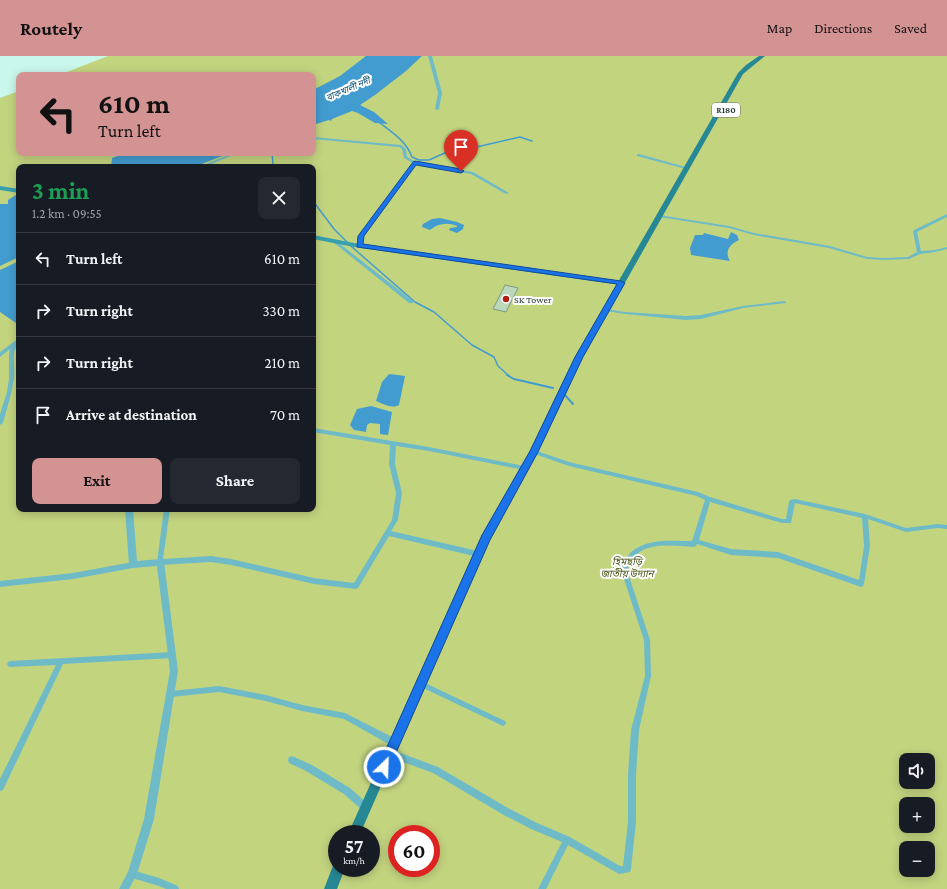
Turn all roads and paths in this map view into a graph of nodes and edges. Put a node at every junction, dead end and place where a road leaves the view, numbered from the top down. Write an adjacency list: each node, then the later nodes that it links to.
1 (430, 56): 4 (street)
2 (762, 56): 10 (main road, R180)
3 (768, 56): 10 (main road, R180)
4 (437, 109)
5 (316, 138): 8 (street)
6 (228, 156): 9 (street)
7 (638, 156): 10 (street)
8 (415, 163): 13 (street); 18 (street)
9 (208, 164)
10 (687, 168): 15 (main road, R180)
11 (0, 188): 12 (main road)
12 (16, 189)
13 (507, 193)
14 (947, 215): 20 (street)
15 (659, 216): 20 (street); 21 (main road, R180)
16 (316, 238): 17 (main road)
17 (334, 241): 18 (main road); 22 (street)
18 (357, 245): 21 (main road)
19 (947, 248): 20 (street)
20 (918, 253)
21 (621, 283): 24 (main road, R180)
22 (410, 302)
23 (784, 302): 24 (street)
24 (606, 310): 31 (main road, R180)
25 (16, 343): 27 (street)
26 (16, 344): 28 (street)
27 (0, 355)
28 (0, 423)
29 (316, 430): 30 (street)
30 (393, 443): 32 (street); 38 (street)
31 (534, 452): 32 (main road, R180); 33 (street)
32 (524, 468): 40 (main road, R180)
33 (708, 499): 36 (street); 39 (street)
34 (129, 512): 42 (street)
35 (167, 512): 41 (street)
36 (865, 516): 37 (street); 39 (street)
37 (947, 527)
38 (388, 533): 40 (street); 41 (street)
39 (696, 541): 56 (street)
40 (478, 554): 47 (main road, R180)
41 (160, 562): 42 (street); 44 (street)
42 (133, 565): 43 (street)
43 (0, 584)
44 (173, 655): 45 (street); 48 (street)
45 (61, 662): 46 (street); 53 (street)
46 (10, 664)
47 (421, 684): 49 (street); 50 (main road, R180)
48 (171, 694): 50 (street); 57 (street)
49 (503, 723)
50 (395, 743): 51 (main road, R180)
51 (390, 753): 54 (main road, R180); 56 (street)
52 (292, 760): 54 (street)
53 (0, 787)
54 (366, 808): 55 (main road, R180)
55 (358, 825)
56 (567, 840): 62 (street)
57 (132, 874): 59 (street); 60 (street)
58 (335, 877): 61 (main road)
59 (124, 889)
60 (175, 889)
61 (330, 889)
62 (542, 889)

